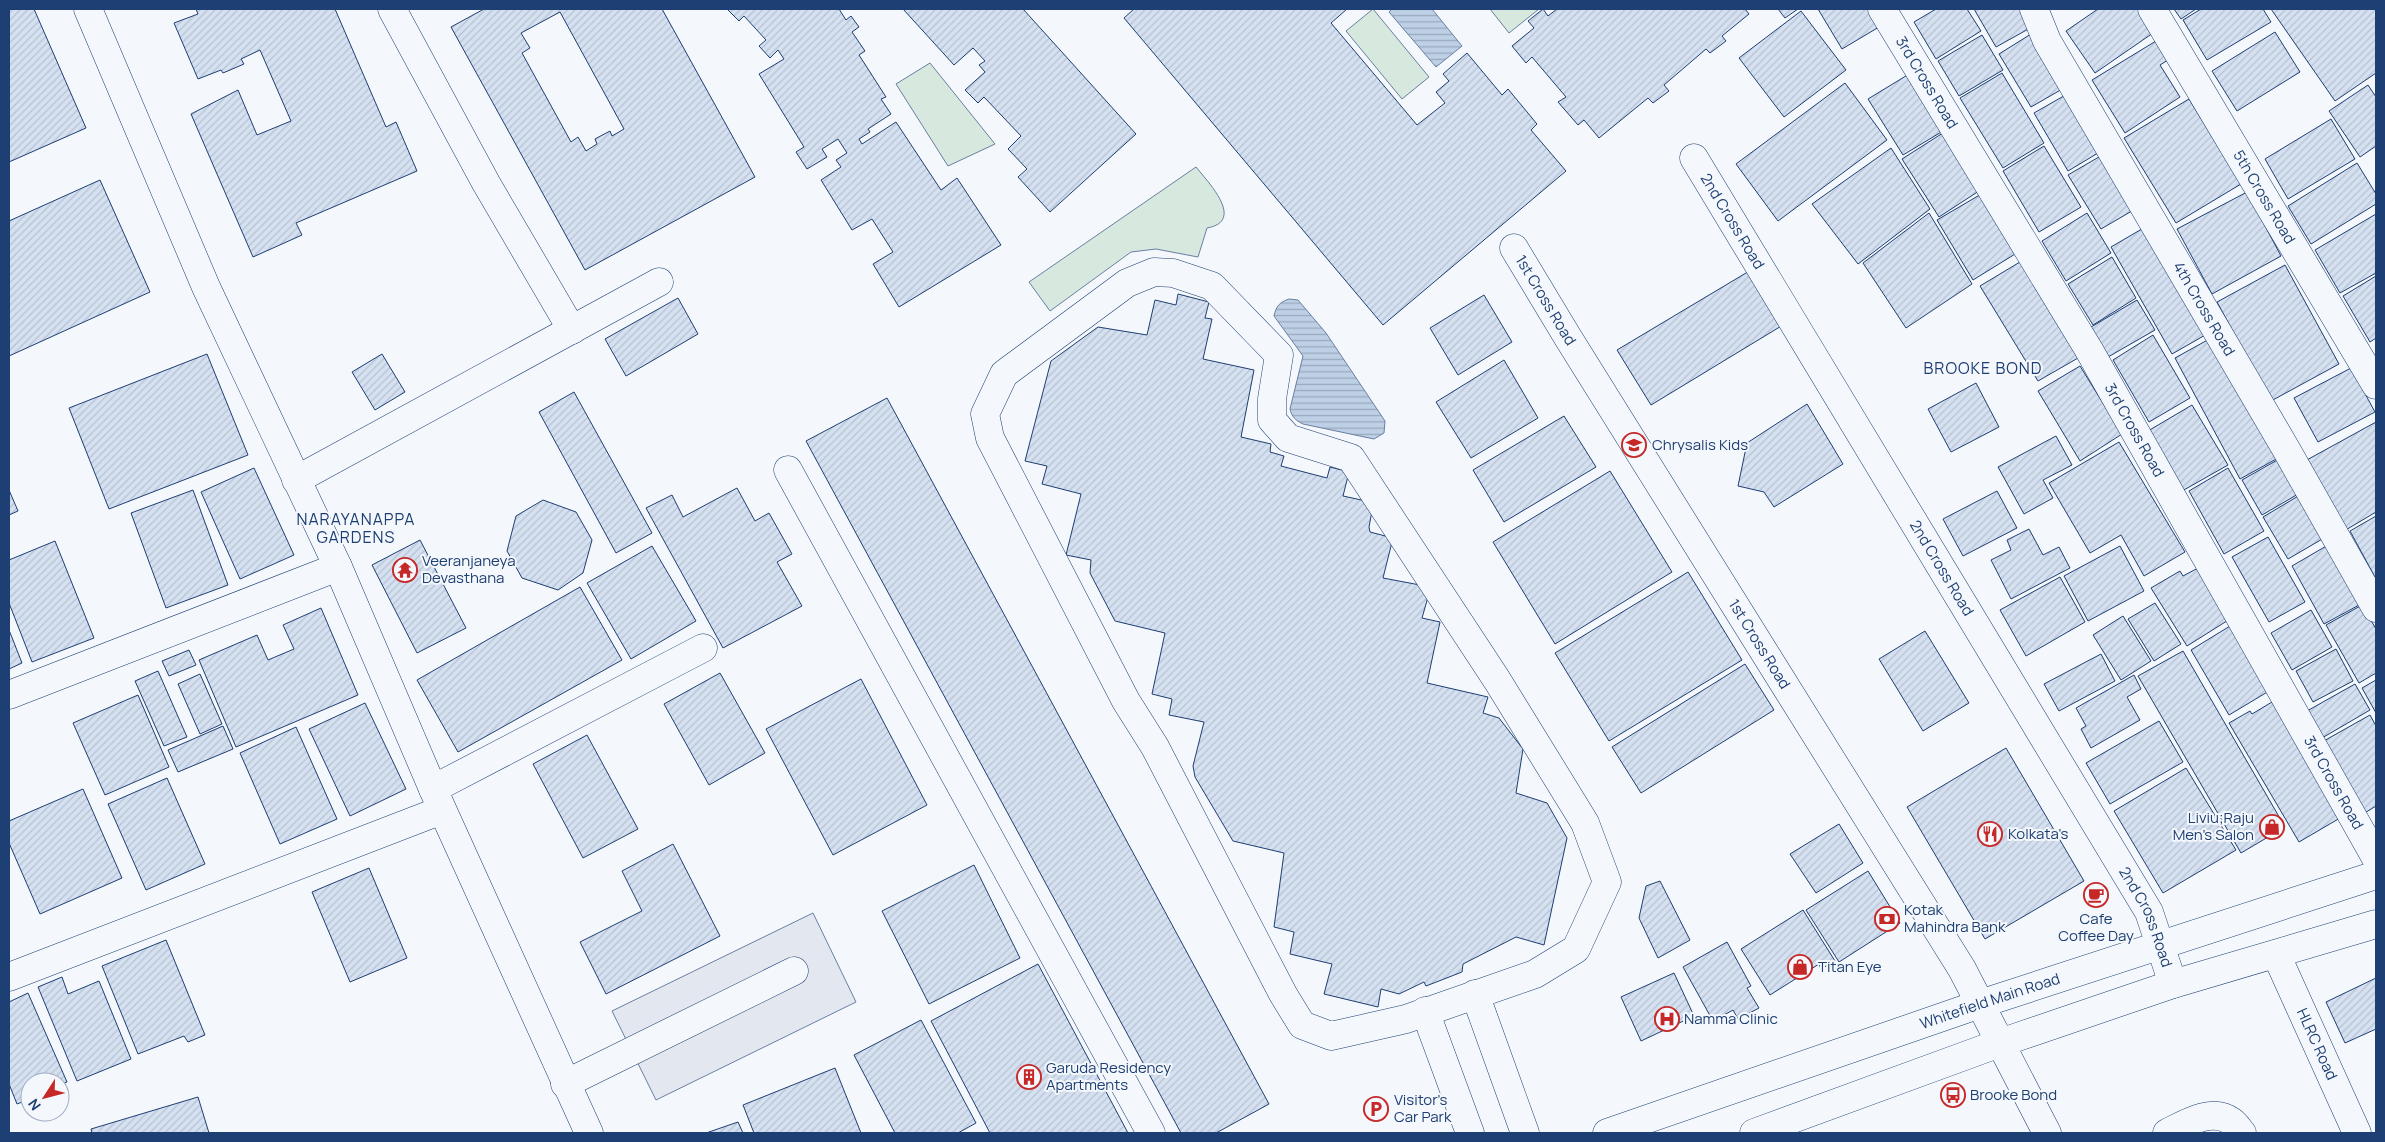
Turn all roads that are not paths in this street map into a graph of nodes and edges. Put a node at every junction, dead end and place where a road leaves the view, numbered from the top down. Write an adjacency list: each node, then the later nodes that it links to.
1 (88, 9): 12 (street)
2 (392, 9): 9 (street)
3 (1882, 9): 18 (street, 3rd Cross Road)
4 (2034, 9): 14 (street, 4th Cross Road)
5 (2152, 9): 10 (street, 5th Cross Road)
6 (1694, 158): 21 (street, 2nd Cross Road)
7 (1514, 248): 27 (street, 1st Cross Road)
8 (659, 282): 9 (street)
9 (572, 330): 12 (street)
10 (2376, 385)
11 (788, 470): 32 (street)
12 (296, 480): 13 (street)
13 (338, 567): 16 (street); 17 (street)
14 (2376, 608)
15 (703, 648): 17 (street)
16 (9, 695)
17 (437, 799): 24 (street); 30 (street)
18 (2376, 858)
19 (2376, 875): 21 (street, Whitefield Main Road)
20 (2376, 924): 22 (street)
21 (2160, 946): 25 (street, 2nd Cross Road); 27 (street, Whitefield Main Road)
22 (2276, 954): 25 (street); 40 (street, HLRC Road)
23 (794, 971): 30 (street)
24 (9, 978)
25 (2173, 984): 29 (street)
26 (1475, 994): 28 (street); 28 (street); 34 (street)
27 (1980, 1004): 29 (street, 1st Cross Road); 35 (street, Whitefield Main Road)
28 (1425, 1011): 33 (street)
29 (2000, 1043): 36 (street); 37 (street, 1st Cross Road)
30 (565, 1084): 31 (street)
31 (589, 1133)
32 (1151, 1133)
33 (1470, 1133)
34 (1525, 1133)
35 (1607, 1133)
36 (1754, 1133)
37 (2047, 1133)
38 (2167, 1133): 39 (street)
39 (2242, 1133)
40 (2357, 1133)

